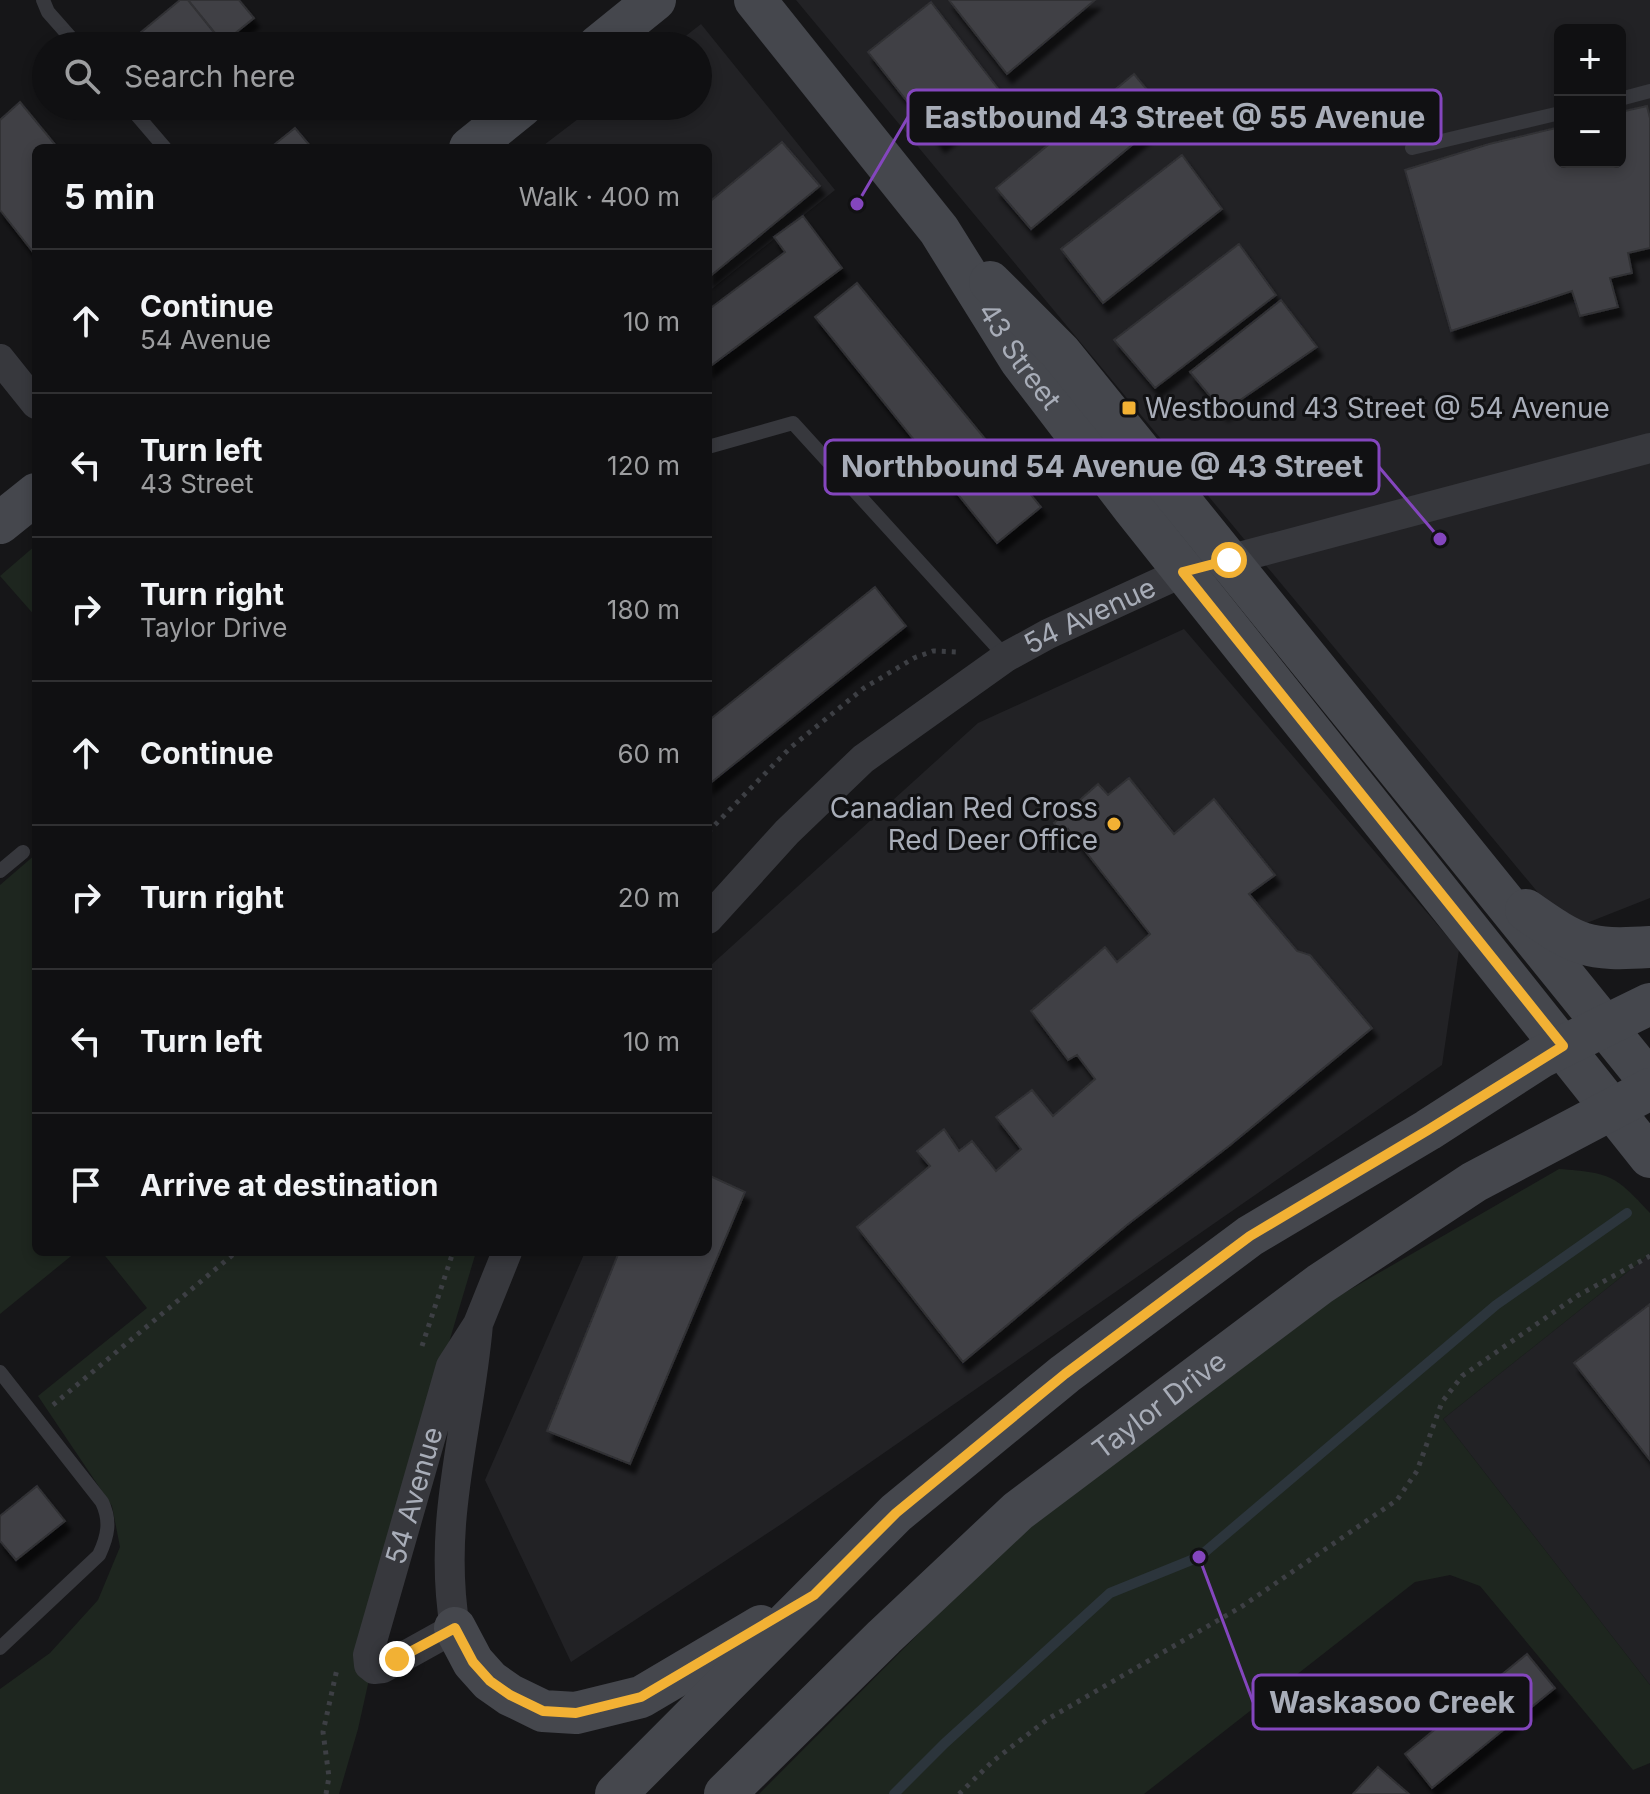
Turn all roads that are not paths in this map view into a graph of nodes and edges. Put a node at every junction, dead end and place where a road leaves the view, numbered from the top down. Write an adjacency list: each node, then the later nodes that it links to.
1 (43, 0): 4 (lane)
2 (655, 0): 5 (main road)
3 (755, 0): 14 (main road, 43 Street)
4 (66, 32)
5 (615, 32)
6 (1650, 91): 7 (lane)
7 (1626, 97)
8 (1554, 114): 13 (lane)
9 (141, 120): 11 (lane)
10 (505, 120): 12 (main road)
11 (162, 144)
12 (475, 144)
13 (1412, 148)
14 (939, 230): 21 (main road); 22 (main road, 43 Street)
15 (0, 359): 16 (street)
16 (32, 399)
17 (712, 446): 23 (lane)
18 (1650, 448): 21 (street, 54 Avenue)
19 (32, 497): 20 (main road)
20 (0, 523)
21 (1229, 560): 22 (street, 54 Avenue); 26 (main road)
22 (1183, 572): 23 (street, 54 Avenue); 31 (main road, 43 Street)
23 (1006, 657): 27 (street, 54 Avenue)
24 (23, 852): 25 (lane)
25 (0, 871)
26 (1491, 887): 28 (main road); 30 (main road)
27 (712, 915)
28 (1650, 947)
29 (1650, 1004): 30 (main road)
30 (1605, 1025): 31 (main road); 32 (main road)
31 (1563, 1046): 34 (main road, 43 Street); 39 (main road)
32 (1650, 1082)
33 (1650, 1089): 34 (main road, Taylor Drive)
34 (1613, 1108): 35 (main road, 43 Street); 43 (main road, Taylor Drive)
35 (1650, 1157)
36 (505, 1256): 37 (street, 54 Avenue)
37 (478, 1324): 40 (street, 54 Avenue); 40 (street, 54 Avenue)
38 (0, 1372): 41 (lane)
39 (814, 1595): 40 (main road); 42 (main road)
40 (455, 1628)
41 (0, 1648)
42 (616, 1794)
43 (725, 1794)

